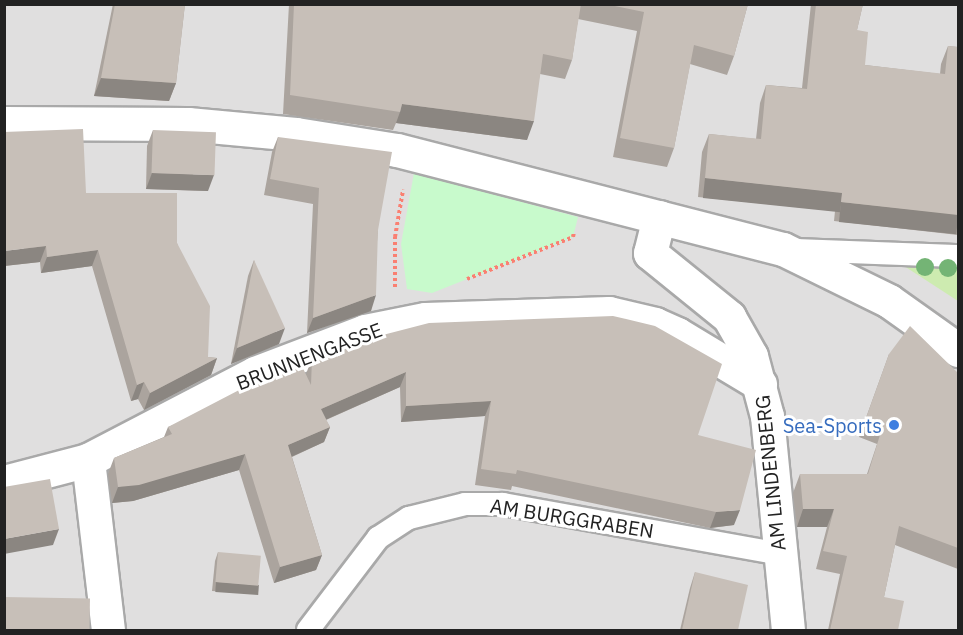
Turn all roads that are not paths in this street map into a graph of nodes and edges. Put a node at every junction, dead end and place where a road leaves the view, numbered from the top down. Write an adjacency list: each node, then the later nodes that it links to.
1 (4, 123): 2 (street)
2 (659, 217): 3 (street); 6 (street, AM LINDENBERG)
3 (783, 249): 4 (lane); 5 (street)
4 (958, 256)
5 (958, 350)
6 (760, 384): 7 (street, BRUNNENGASSE); 9 (street, AM LINDENBERG)
7 (88, 460): 8 (street, BRUNNENGASSE); 10 (street)
8 (4, 482)
9 (780, 554): 11 (lane, AM BURGGRABEN); 12 (street, AM LINDENBERG)
10 (108, 630)
11 (308, 630)
12 (789, 630)

